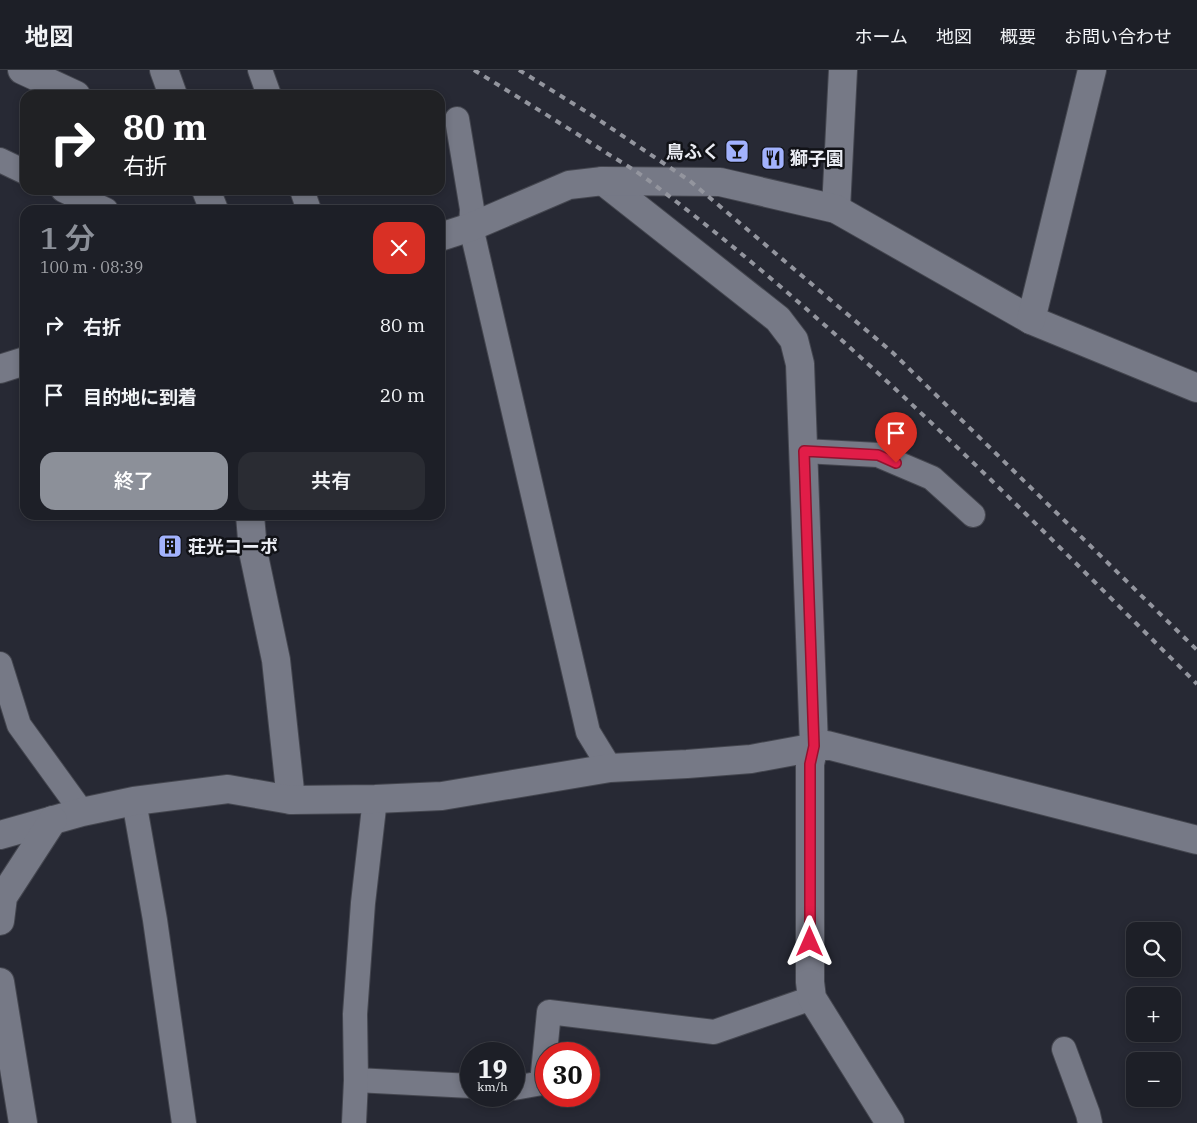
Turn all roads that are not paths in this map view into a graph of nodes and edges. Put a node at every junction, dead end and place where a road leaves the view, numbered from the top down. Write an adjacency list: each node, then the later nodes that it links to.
1 (22, 70): 6 (street)
2 (164, 70): 7 (street)
3 (260, 70): 8 (lane)
4 (843, 70): 15 (street)
5 (1092, 70): 18 (street)
6 (65, 90)
7 (171, 90)
8 (267, 90)
9 (457, 118): 16 (lane)
10 (0, 160): 11 (lane)
11 (20, 170)
12 (603, 181): 15 (street); 16 (street); 22 (street)
13 (74, 195): 14 (lane)
14 (95, 205)
15 (836, 209): 18 (street)
16 (471, 226): 17 (street); 27 (lane)
17 (445, 235)
18 (1031, 320): 21 (street)
19 (20, 363): 20 (street)
20 (0, 369)
21 (1197, 388)
22 (804, 451): 23 (lane); 26 (street)
23 (973, 515)
24 (251, 520): 29 (street)
25 (0, 664): 31 (lane)
26 (814, 746): 27 (street); 34 (street); 37 (street)
27 (610, 768): 28 (street)
28 (375, 799): 29 (street); 39 (lane)
29 (291, 800): 30 (street)
30 (134, 801): 31 (street); 43 (lane)
31 (82, 812): 32 (street)
32 (53, 820): 33 (street); 35 (street)
33 (0, 835)
34 (1197, 840)
35 (0, 921)
36 (0, 982): 42 (street)
37 (812, 998): 41 (lane); 45 (street)
38 (1064, 1049): 46 (lane)
39 (356, 1080): 40 (lane); 44 (lane)
40 (460, 1085)
41 (525, 1086)
42 (23, 1123)
43 (184, 1123)
44 (354, 1123)
45 (890, 1123)
46 (1090, 1123)

